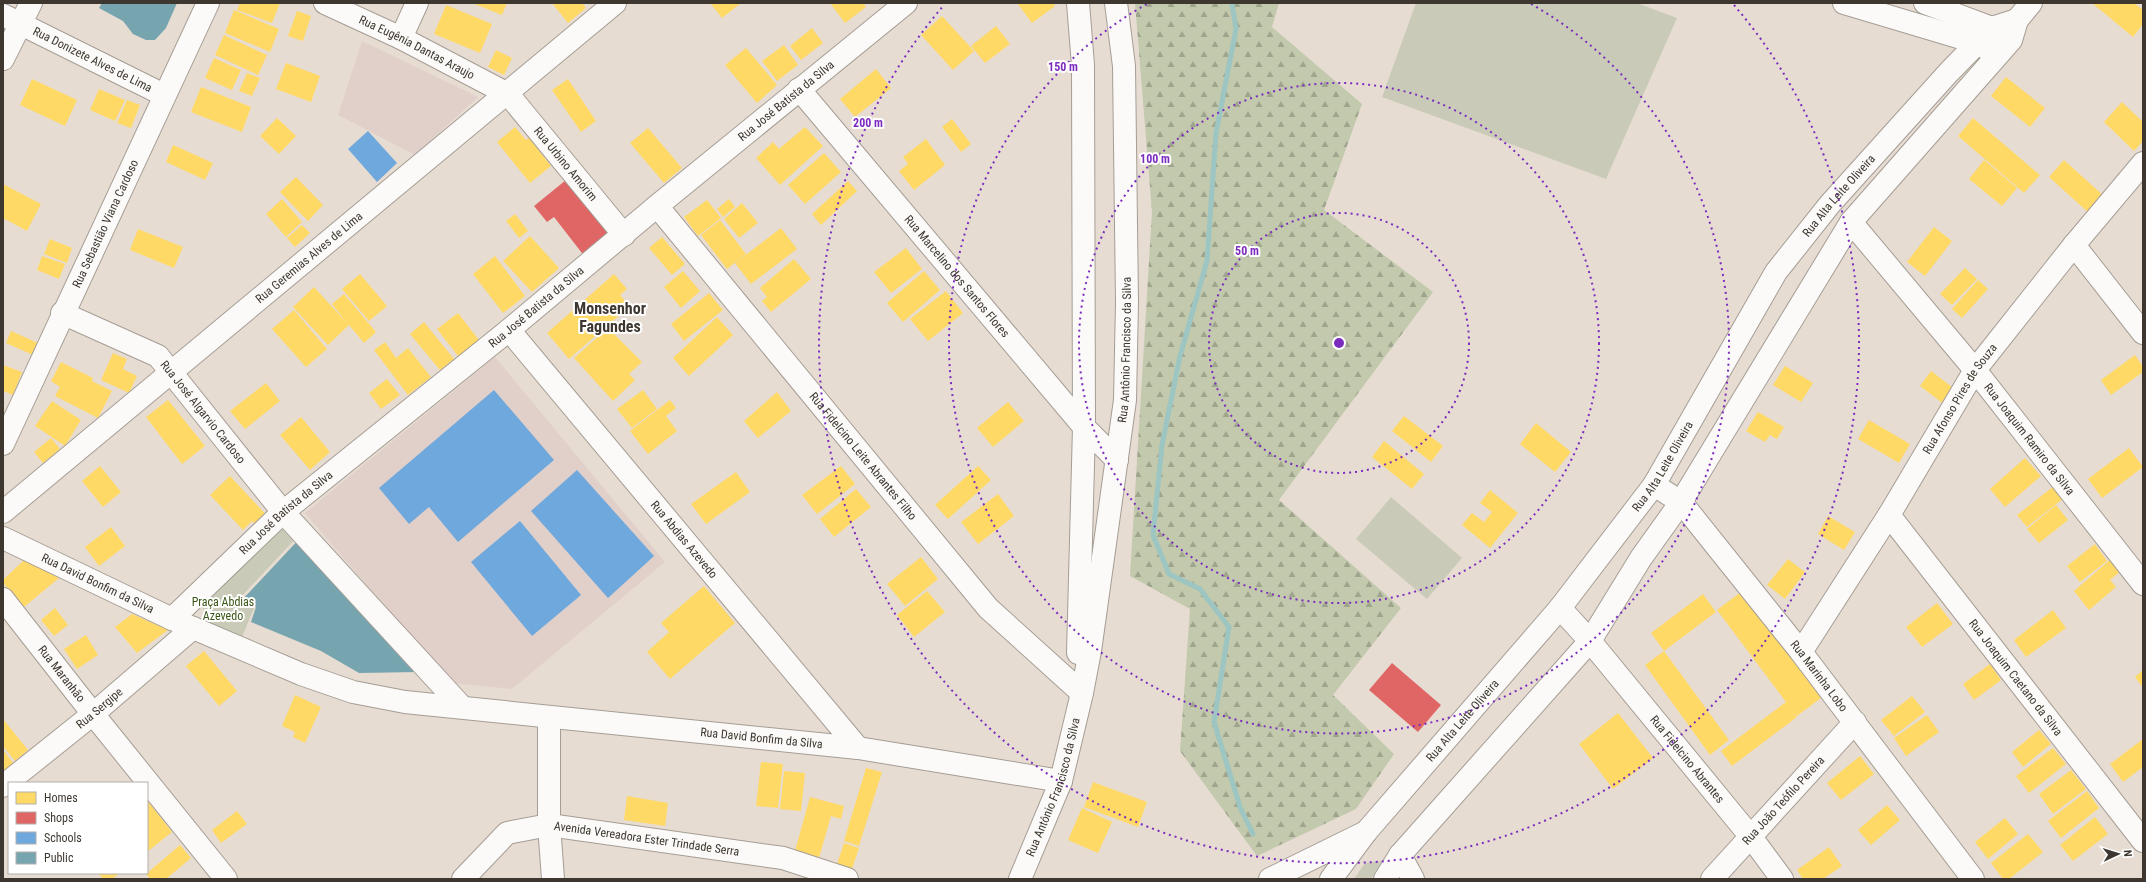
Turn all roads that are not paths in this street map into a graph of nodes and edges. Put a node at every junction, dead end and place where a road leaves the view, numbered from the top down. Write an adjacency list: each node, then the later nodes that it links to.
1 (31, 3): 12 (street)
2 (208, 3): 20 (street, Rua Sebastião Viana Cardoso)
3 (325, 3): 15 (street, Rua Eugênia Dantas Araujo)
4 (417, 3): 15 (street)
5 (615, 3): 19 (street, Rua Geremias Alves de Lima)
6 (906, 3): 18 (street, Rua José Batista da Silva)
7 (1078, 3): 31 (street, Rua Antônio Francisco da Silva)
8 (1116, 3): 33 (street, Rua Antônio Francisco da Silva)
9 (1844, 3): 14 (street)
10 (1925, 3): 14 (street)
11 (2031, 3): 13 (street)
12 (12, 20): 17 (street); 20 (street, Rua Donizete Alves de Lima)
13 (2017, 20): 14 (street, Rua Alta Leite Oliveira); 16 (street)
14 (1985, 36): 16 (street); 34 (street, Rua Alta Leite Oliveira)
15 (401, 38): 19 (street, Rua Eugênia Dantas Araujo)
16 (2003, 48): 23 (street)
17 (3, 60)
18 (799, 89): 22 (street, Rua José Batista da Silva); 31 (street, Rua Marcelino dos Santos Flores)
19 (508, 94): 24 (street, Rua Urbino Amorim); 30 (street, Rua Geremias Alves de Lima)
20 (164, 95): 26 (street, Rua Sebastião Viana Cardoso)
21 (2143, 163): 25 (street, Rua Afonso Pires de Souza)
22 (657, 206): 24 (street, Rua José Batista da Silva); 47 (street, Rua Fidelcino Leite Abrantes Filho)
23 (1851, 222): 29 (street, Rua Joaquim Ramiro da Silva); 35 (street)
24 (624, 234): 27 (street, Rua José Batista da Silva)
25 (2074, 245): 28 (street); 29 (street, Rua Afonso Pires de Souza)
26 (62, 313): 30 (street, Rua José Algarvio Cardoso); 32 (street, Rua Sebastião Viana Cardoso)
27 (509, 330): 37 (street, Rua José Batista da Silva); 52 (street, Rua Abdias Azevedo)
28 (2143, 333)
29 (1975, 370): 38 (street, Rua Afonso Pires de Souza); 40 (street, Rua Joaquim Ramiro da Silva)
30 (171, 374): 36 (street, Rua Geremias Alves de Lima); 37 (street, Rua José Algarvio Cardoso)
31 (1084, 427): 33 (street, Rua Marcelino dos Santos Flores); 47 (street, Rua Antônio Francisco da Silva)
32 (3, 444)
33 (1117, 460): 47 (street, Rua Antônio Francisco da Silva)
34 (1654, 485): 35 (street, Rua Marinha Lobo); 42 (street, Rua Alta Leite Oliveira)
35 (1681, 502): 45 (street); 46 (street, Rua Marinha Lobo)
36 (3, 512)
37 (283, 512): 43 (street, Rua José Batista da Silva); 48 (street)
38 (1889, 515): 46 (street, Rua Afonso Pires de Souza); 57 (street, Rua Joaquim Caetano da Silva)
39 (3, 538): 43 (street, Rua David Bonfim da Silva)
40 (2143, 584)
41 (3, 599): 49 (street, Rua Maranhão)
42 (1560, 608): 45 (street, Rua Fidelcino Abrantes); 59 (street, Rua Alta Leite Oliveira)
43 (172, 619): 44 (street, Rua David Bonfim da Silva)
44 (193, 628): 48 (street); 49 (street, Rua Sergipe)
45 (1590, 641): 60 (street, Rua Fidelcino Abrantes); 62 (street)
46 (1801, 652): 51 (street, Rua Marinha Lobo)
47 (1082, 693): 53 (street, Rua Antônio Francisco da Silva)
48 (462, 707): 50 (street, Rua David Bonfim da Silva)
49 (92, 714): 54 (street, Rua Maranhão); 56 (street, Rua Sergipe)
50 (549, 717): 52 (street, Rua David Bonfim da Silva); 58 (street)
51 (1855, 722): 60 (street, Rua João Teófilo Pereira); 74 (street, Rua Marinha Lobo)
52 (858, 748): 53 (street, Rua David Bonfim da Silva)
53 (1061, 781): 67 (street, Rua Antônio Francisco da Silva)
54 (147, 782)
55 (148, 783): 63 (street, Rua Maranhão)
56 (3, 786)
57 (2136, 820): 61 (street, Rua Joaquim Caetano da Silva)
58 (549, 825): 64 (street, Avenida Vereadora Ester Trindade Serra); 65 (street); 66 (street, Avenida Vereadora Ester Trindade Serra)
59 (1366, 832): 68 (street, Rua Alta Leite Oliveira); 69 (street)
60 (1751, 837): 72 (street, Rua João Teófilo Pereira); 73 (street, Rua Fidelcino Abrantes)
61 (2143, 841)
62 (1400, 854): 70 (street); 71 (street)
63 (226, 879)
64 (463, 879)
65 (553, 879)
66 (847, 879)
67 (1020, 879)
68 (1270, 879)
69 (1331, 879)
70 (1385, 879)
71 (1413, 879)
72 (1712, 879)
73 (1782, 879)
74 (1973, 879)

